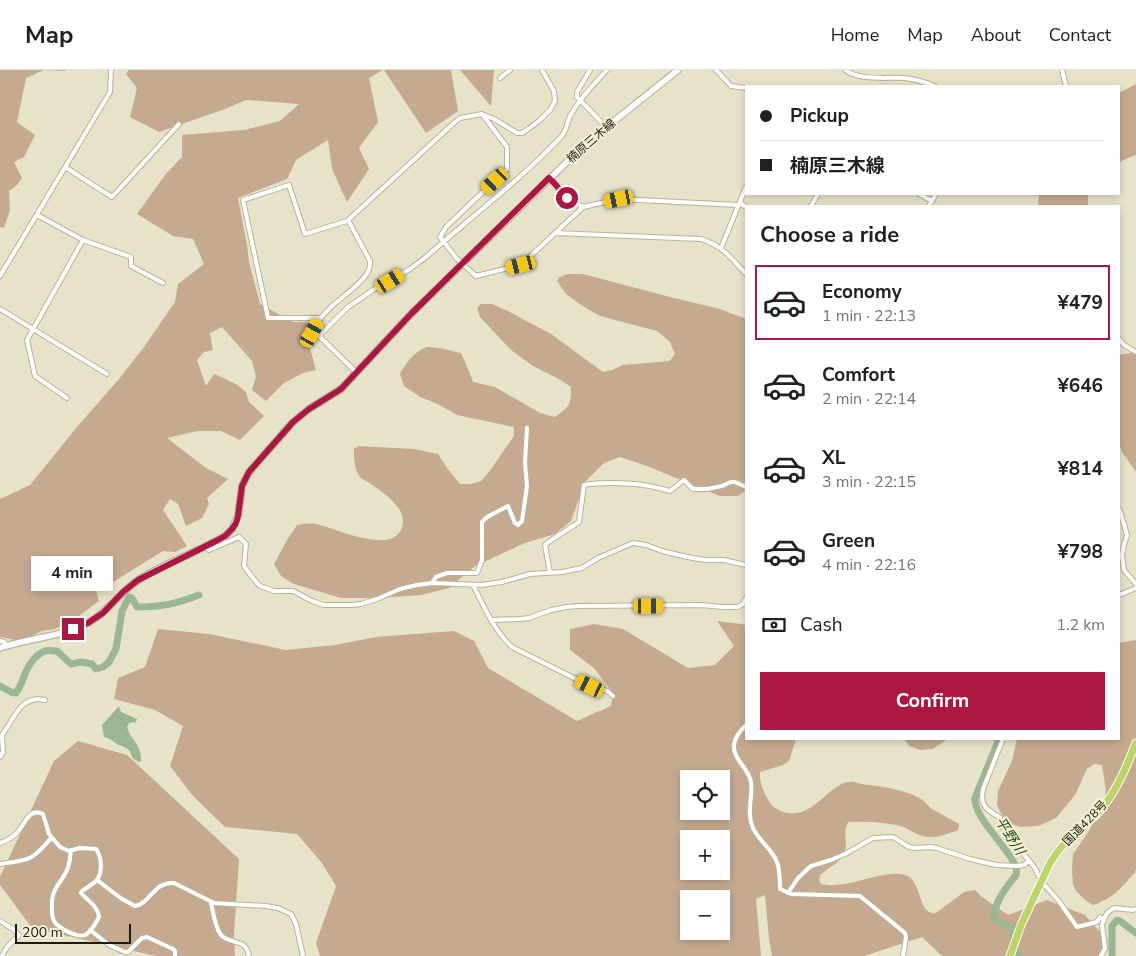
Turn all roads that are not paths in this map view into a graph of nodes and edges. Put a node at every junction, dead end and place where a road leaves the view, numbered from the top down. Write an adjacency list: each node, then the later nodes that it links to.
1 (111, 70): 18 (street)
2 (510, 70): 10 (street)
3 (542, 70): 15 (street)
4 (590, 70): 14 (street)
5 (607, 70): 14 (street)
6 (678, 70): 17 (main road, 楠原三木線)
7 (716, 70): 13 (street)
8 (845, 70): 11 (street)
9 (1062, 70): 12 (street)
10 (500, 78)
11 (931, 85)
12 (1066, 85)
13 (745, 88)
14 (579, 101): 17 (street); 32 (street)
15 (482, 114): 29 (street); 32 (street)
16 (179, 124): 18 (street)
17 (606, 127): 19 (main road, 楠原三木線)
18 (65, 167): 28 (street)
19 (549, 178): 26 (street); 34 (main road, 楠原三木線)
20 (745, 189): 24 (street)
21 (921, 195): 23 (street)
22 (935, 195): 23 (street)
23 (932, 201): 25 (street)
24 (739, 204): 26 (street); 27 (street); 33 (street)
25 (930, 205)
26 (583, 207): 30 (street)
27 (745, 207)
28 (37, 215): 31 (street); 36 (street)
29 (348, 220): 39 (street); 39 (street)
30 (555, 233): 33 (street); 34 (street)
31 (83, 240): 37 (street); 40 (street)
32 (443, 242): 34 (street); 41 (street)
33 (721, 248): 35 (street)
34 (462, 264): 44 (main road, 楠原三木線)
35 (745, 273)
36 (0, 276)
37 (163, 283)
38 (0, 309): 40 (street)
39 (321, 318): 41 (street)
40 (33, 329): 45 (street); 46 (street)
41 (319, 336): 44 (street)
42 (1120, 340): 43 (street)
43 (1136, 352)
44 (357, 372): 50 (main road, 楠原三木線)
45 (107, 374)
46 (67, 398)
47 (527, 428): 53 (street)
48 (745, 487): 52 (street)
49 (1120, 511): 54 (street)
50 (206, 546): 53 (street); 61 (main road, 楠原三木線)
51 (745, 565): 52 (street)
52 (550, 573): 55 (street)
53 (432, 583): 55 (street)
54 (1136, 584)
55 (473, 585): 59 (street)
56 (1136, 588): 57 (street)
57 (1120, 595)
58 (745, 600): 59 (street)
59 (492, 620): 62 (street)
60 (0, 641): 61 (street)
61 (3, 647)
62 (613, 696)
63 (45, 700): 67 (street)
64 (745, 726): 75 (street)
65 (1003, 740): 71 (street)
66 (1136, 744): 74 (highway, 国道428号)
67 (0, 757)
68 (52, 838): 69 (street); 70 (street); 72 (street)
69 (0, 843)
70 (71, 850): 73 (street); 80 (street)
71 (1029, 861): 74 (street); 75 (street)
72 (0, 864)
73 (97, 880): 76 (street); 80 (street)
74 (1041, 881): 78 (street); 86 (highway, 国道428号)
75 (788, 893): 85 (street)
76 (211, 902): 83 (street); 84 (street)
77 (1136, 909): 78 (street)
78 (1104, 919): 87 (street)
79 (0, 921): 81 (street)
80 (90, 930): 82 (street)
81 (2, 956)
82 (175, 956)
83 (249, 956)
84 (303, 956)
85 (903, 956)
86 (1010, 956)
87 (1101, 956)

